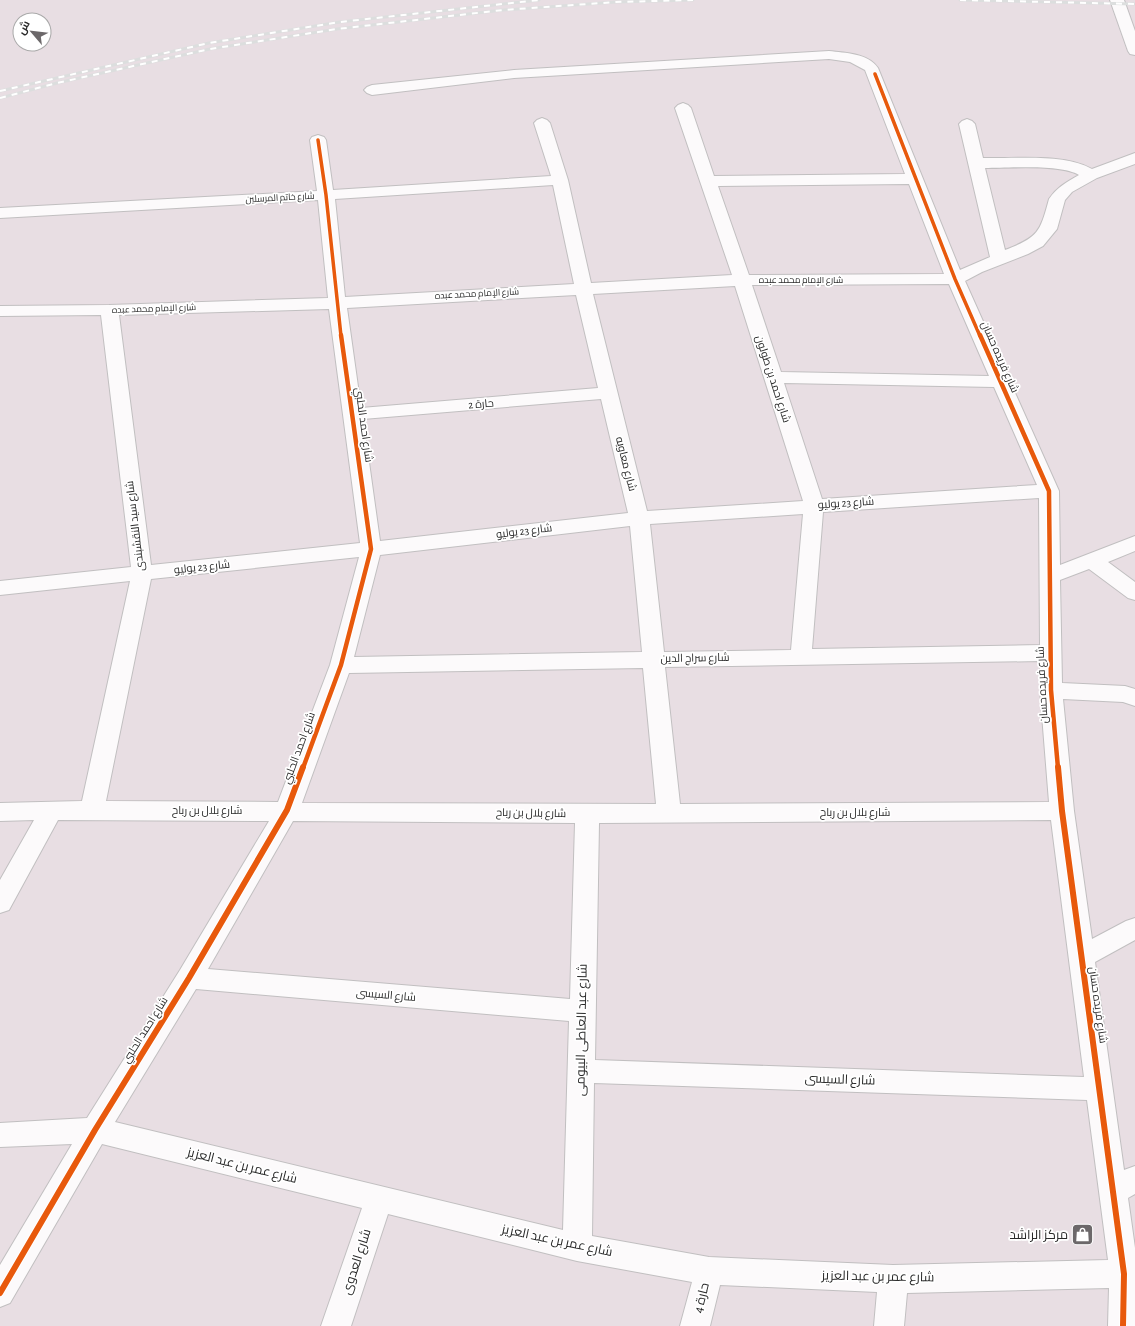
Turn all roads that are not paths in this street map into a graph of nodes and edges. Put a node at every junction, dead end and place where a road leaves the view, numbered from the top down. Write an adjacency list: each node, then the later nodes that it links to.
1 (1118, 0): 2 (street)
2 (1135, 52)
3 (372, 90): 11 (street, شارع فريده حسان)
4 (683, 108): 13 (street, شارع احمد بن طولون)
5 (542, 123): 12 (street, شارع معاويه)
6 (967, 124): 9 (street)
7 (318, 140): 14 (street, شارع احمد الحلبي)
8 (1135, 158): 10 (street)
9 (976, 163): 10 (street); 16 (street)
10 (1091, 175): 16 (street)
11 (915, 179): 13 (street); 17 (street, شارع فريده حسان)
12 (560, 180): 14 (street, شارع خاتم المرسلين); 19 (street, شارع معاويه)
13 (708, 181): 18 (street, شارع احمد بن طولون)
14 (326, 195): 15 (street, شارع خاتم المرسلين); 20 (street, شارع احمد الحلبي)
15 (0, 213)
16 (999, 259): 17 (street)
17 (955, 279): 18 (street, شارع الإمام محمد عبده); 24 (street, شارع فريده حسان)
18 (742, 280): 19 (street, شارع الإمام محمد عبده); 23 (street, شارع احمد بن طولون)
19 (583, 288): 20 (street, شارع الإمام محمد عبده); 25 (street, شارع معاويه)
20 (337, 303): 21 (street, شارع الإمام محمد عبده); 26 (street, شارع احمد الحلبي)
21 (109, 310): 22 (street, شارع الإمام محمد عبده); 33 (street, شارع سيد النقشبندى)
22 (0, 311)
23 (772, 377): 24 (street); 28 (street, شارع احمد بن طولون)
24 (1000, 382): 27 (street, شارع فريده حسان)
25 (609, 393): 26 (street, حارة 2); 29 (street, شارع معاويه)
26 (352, 414): 31 (street, شارع احمد الحلبي)
27 (1048, 490): 28 (street, شارع 23 يوليو); 34 (street, شارع فريده حسان)
28 (814, 505): 29 (street, شارع 23 يوليو); 38 (street, شارع احمد بن طولون)
29 (639, 518): 31 (street, شارع 23 يوليو); 39 (street, شارع معاويه)
30 (1135, 543): 32 (street)
31 (371, 549): 33 (street, شارع 23 يوليو); 40 (street, شارع احمد الحلبي)
32 (1092, 561): 34 (street); 36 (street)
33 (142, 574): 35 (street, شارع 23 يوليو); 43 (street, شارع سيد النقشبندى)
34 (1049, 576): 37 (street, شارع فريده حسان)
35 (0, 588)
36 (1135, 593)
37 (1049, 653): 38 (street, شارع سراج الدين); 41 (street, شارع فريده حسان)
38 (801, 656): 39 (street, شارع سراج الدين)
39 (654, 659): 40 (street, شارع سراج الدين); 48 (street, شارع معاويه)
40 (341, 665): 44 (street, شارع احمد الحلبي)
41 (1051, 690): 42 (street); 46 (street, شارع فريده حسان)
42 (1135, 698)
43 (92, 810): 44 (street, شارع بلال بن رباح); 45 (street, شارع بلال بن رباح)
44 (287, 810): 49 (street, شارع بلال بن رباح); 53 (street, شارع احمد الحلبي)
45 (51, 811): 47 (street, شارع بلال بن رباح); 50 (street)
46 (1062, 811): 48 (street, شارع بلال بن رباح); 52 (street, شارع فريده حسان)
47 (0, 812)
48 (669, 813): 49 (street, شارع بلال بن رباح)
49 (587, 814): 54 (street, شارع عبد العاطى البيومى)
50 (0, 903)
51 (1135, 928): 52 (street)
52 (1081, 957): 56 (street, شارع فريده حسان)
53 (189, 978): 54 (street, شارع السيسى); 57 (street, شارع احمد الحلبي)
54 (583, 1012): 55 (street, شارع عبد العاطى البيومى)
55 (581, 1071): 56 (street, شارع السيسى); 61 (street, شارع عبد العاطى البيومى)
56 (1099, 1089): 59 (street, شارع فريده حسان)
57 (95, 1130): 58 (street, شارع عمر بن عبد العزيز); 60 (street, شارع عمر بن عبد العزيز); 65 (street, شارع احمد الحلبي)
58 (0, 1135)
59 (1124, 1185): 64 (street, شارع فريده حسان)
60 (379, 1199): 61 (street, شارع عمر بن عبد العزيز); 66 (street, شارع العدوى)
61 (577, 1247): 62 (street, شارع عمر بن عبد العزيز)
62 (709, 1271): 63 (street, شارع عمر بن عبد العزيز); 67 (street, حارة 4)
63 (893, 1279): 64 (street, شارع عمر بن عبد العزيز); 68 (street)
64 (1129, 1279): 69 (street, شارع فريده حسان)
65 (0, 1293)
66 (336, 1326)
67 (695, 1326)
68 (889, 1326)
69 (1123, 1326)

